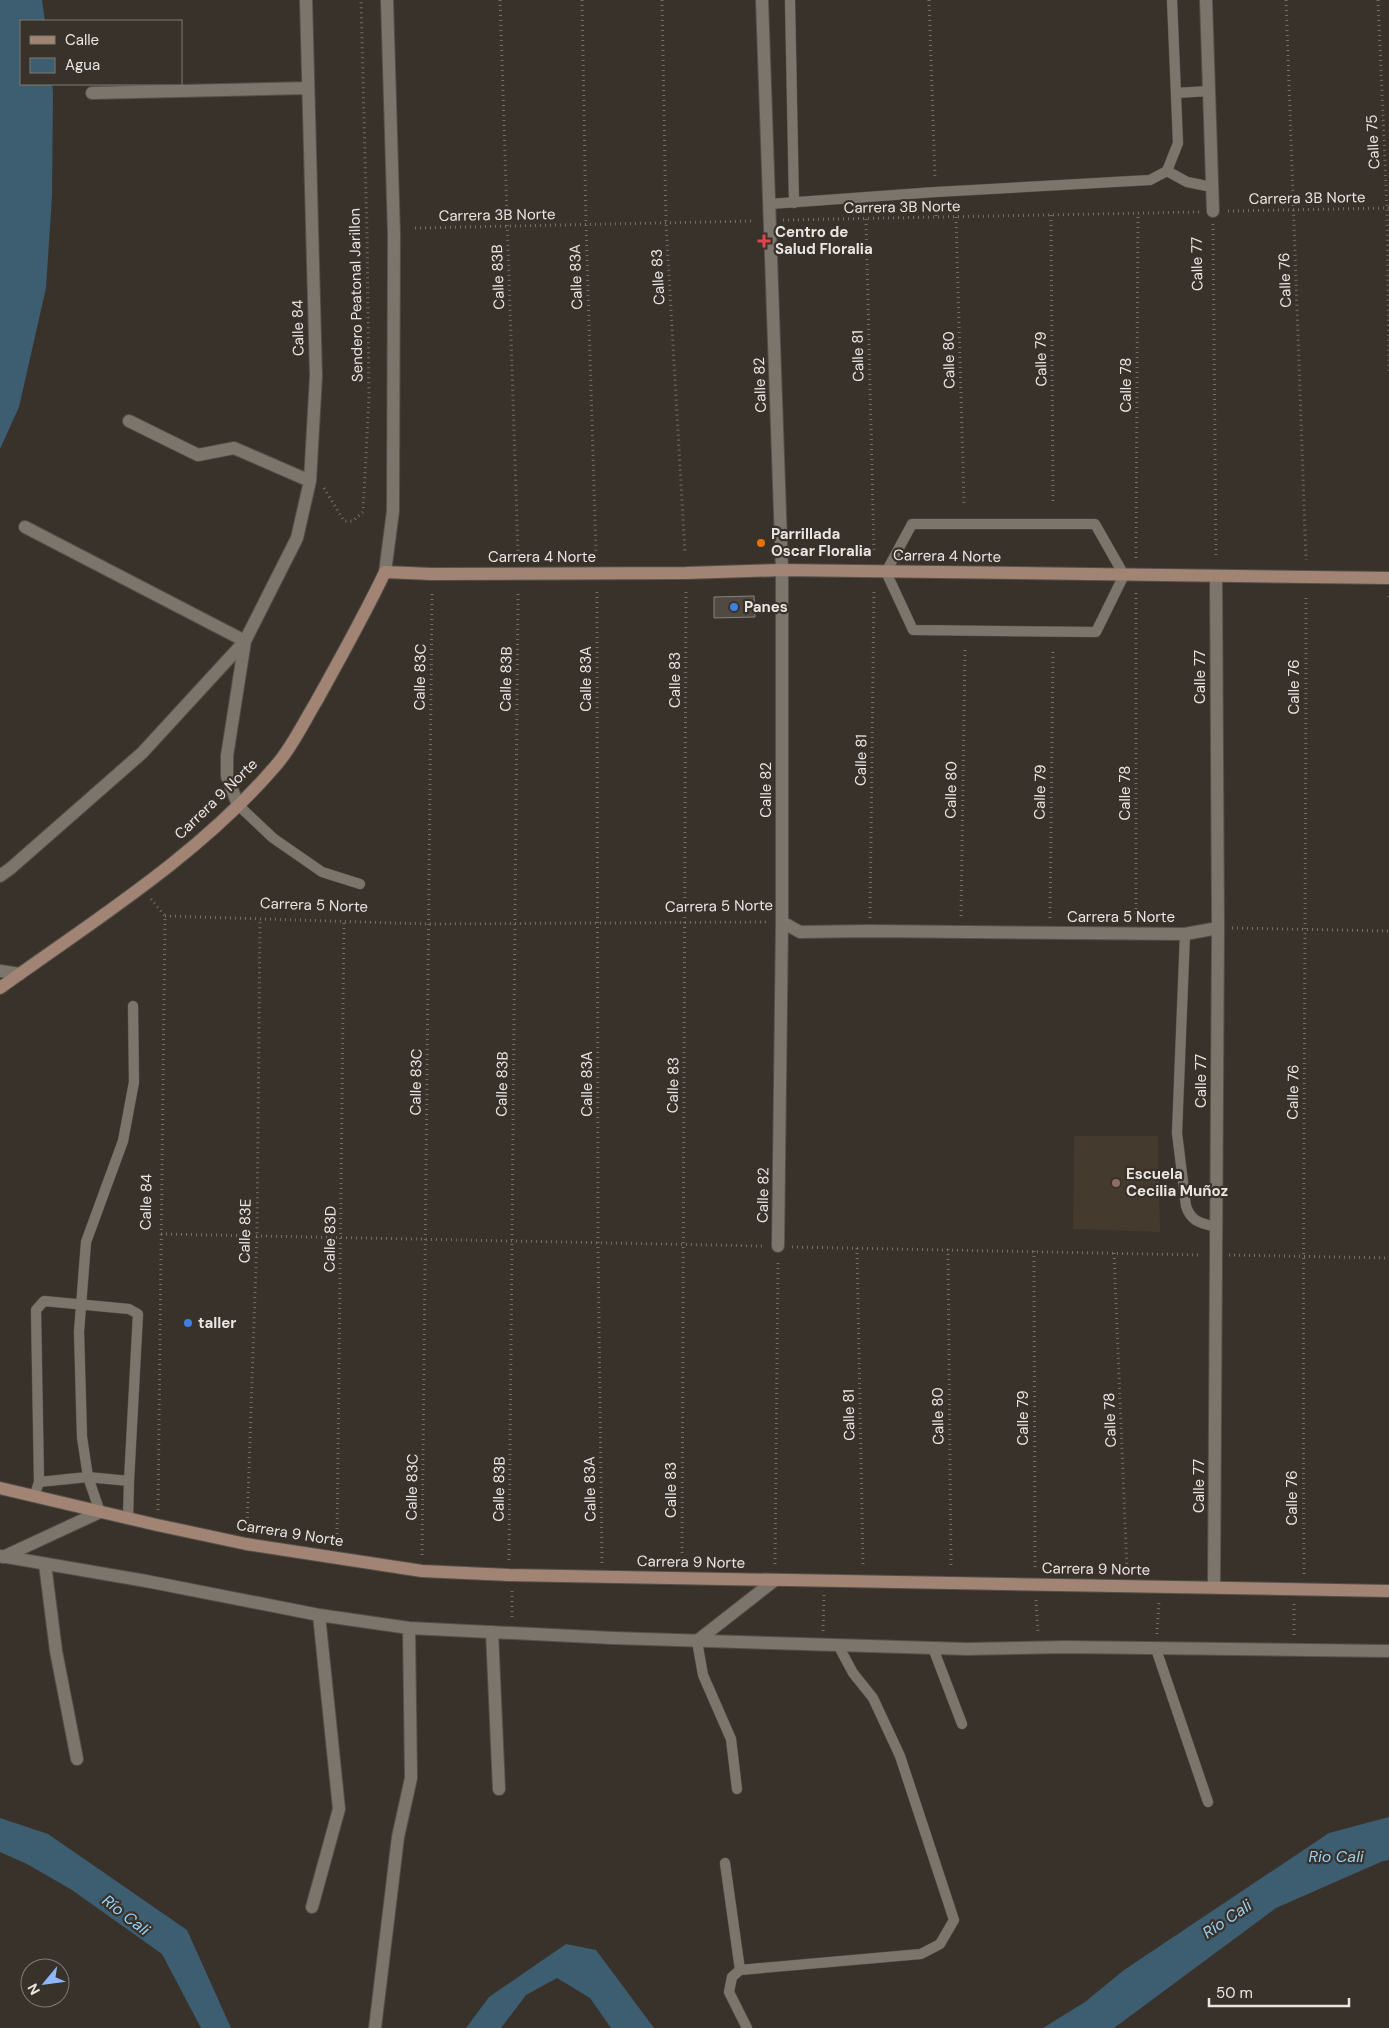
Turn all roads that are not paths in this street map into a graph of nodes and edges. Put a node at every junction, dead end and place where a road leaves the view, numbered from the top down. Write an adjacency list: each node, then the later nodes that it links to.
1 (306, 0): 7 (street, Calle 84)
2 (387, 0): 20 (street)
3 (762, 0): 14 (street, Calle 82)
4 (790, 0): 13 (lane)
5 (1172, 0): 10 (lane)
6 (1206, 0): 8 (street)
7 (308, 88): 9 (street); 17 (street, Calle 84)
8 (1209, 91): 10 (lane); 12 (street)
9 (92, 93)
10 (1176, 93): 11 (lane)
11 (1167, 171): 12 (lane); 13 (lane)
12 (1212, 188): 15 (street)
13 (794, 203): 14 (lane)
14 (770, 204): 19 (street, Calle 82)
15 (1213, 211)
16 (129, 421): 17 (street)
17 (310, 481): 25 (street, Calle 84)
18 (25, 527): 25 (street)
19 (782, 570): 20 (street, Carrera 4 Norte); 21 (street, Carrera 4 Norte); 29 (street, Calle 82)
20 (385, 572): 26 (street, Carrera 9 Norte)
21 (886, 572): 22 (street, Carrera 4 Norte); 22 (lane); 22 (lane)
22 (1124, 575): 23 (street, Carrera 4 Norte)
23 (1216, 576): 24 (street, Carrera 4 Norte); 30 (street, Calle 77)
24 (1389, 578)
25 (245, 641): 26 (street); 27 (street)
26 (238, 805): 28 (lane); 33 (street, Carrera 9 Norte)
27 (0, 876)
28 (360, 884)
29 (782, 922): 31 (street, Carrera 5 Norte); 37 (street, Calle 82)
30 (1218, 928): 31 (street, Carrera 5 Norte); 36 (street, Calle 77)
31 (1185, 934): 36 (lane)
32 (0, 971): 33 (street)
33 (20, 974): 34 (street, Carrera 9 Norte)
34 (0, 988)
35 (133, 1006): 38 (lane)
36 (1216, 1227): 49 (street, Calle 77)
37 (778, 1246)
38 (81, 1304): 39 (lane); 40 (lane); 41 (lane)
39 (88, 1477): 40 (lane); 41 (lane); 44 (lane)
40 (129, 1480): 45 (lane)
41 (39, 1482): 43 (lane)
42 (0, 1488): 43 (street, Carrera 9 Norte)
43 (34, 1496): 44 (street, Carrera 9 Norte)
44 (100, 1512): 45 (street, Carrera 9 Norte); 46 (street)
45 (128, 1518): 48 (street, Carrera 9 Norte)
46 (1, 1557): 47 (street)
47 (45, 1564): 51 (street); 60 (street)
48 (775, 1580): 49 (street, Carrera 9 Norte); 54 (street)
49 (1214, 1587): 50 (street, Carrera 9 Norte)
50 (1389, 1591)
51 (318, 1615): 52 (street); 65 (street)
52 (409, 1628): 53 (street); 67 (street)
53 (492, 1632): 54 (street); 61 (street)
54 (697, 1641): 55 (street); 62 (lane)
55 (838, 1645): 56 (street); 66 (lane)
56 (933, 1648): 57 (street); 59 (lane)
57 (1156, 1649): 58 (street); 63 (lane)
58 (1389, 1651)
59 (962, 1724)
60 (78, 1759)
61 (499, 1789)
62 (737, 1789)
63 (1208, 1802)
64 (725, 1863): 66 (lane)
65 (312, 1907)
66 (740, 1970): 68 (lane)
67 (375, 2028)
68 (747, 2028)

